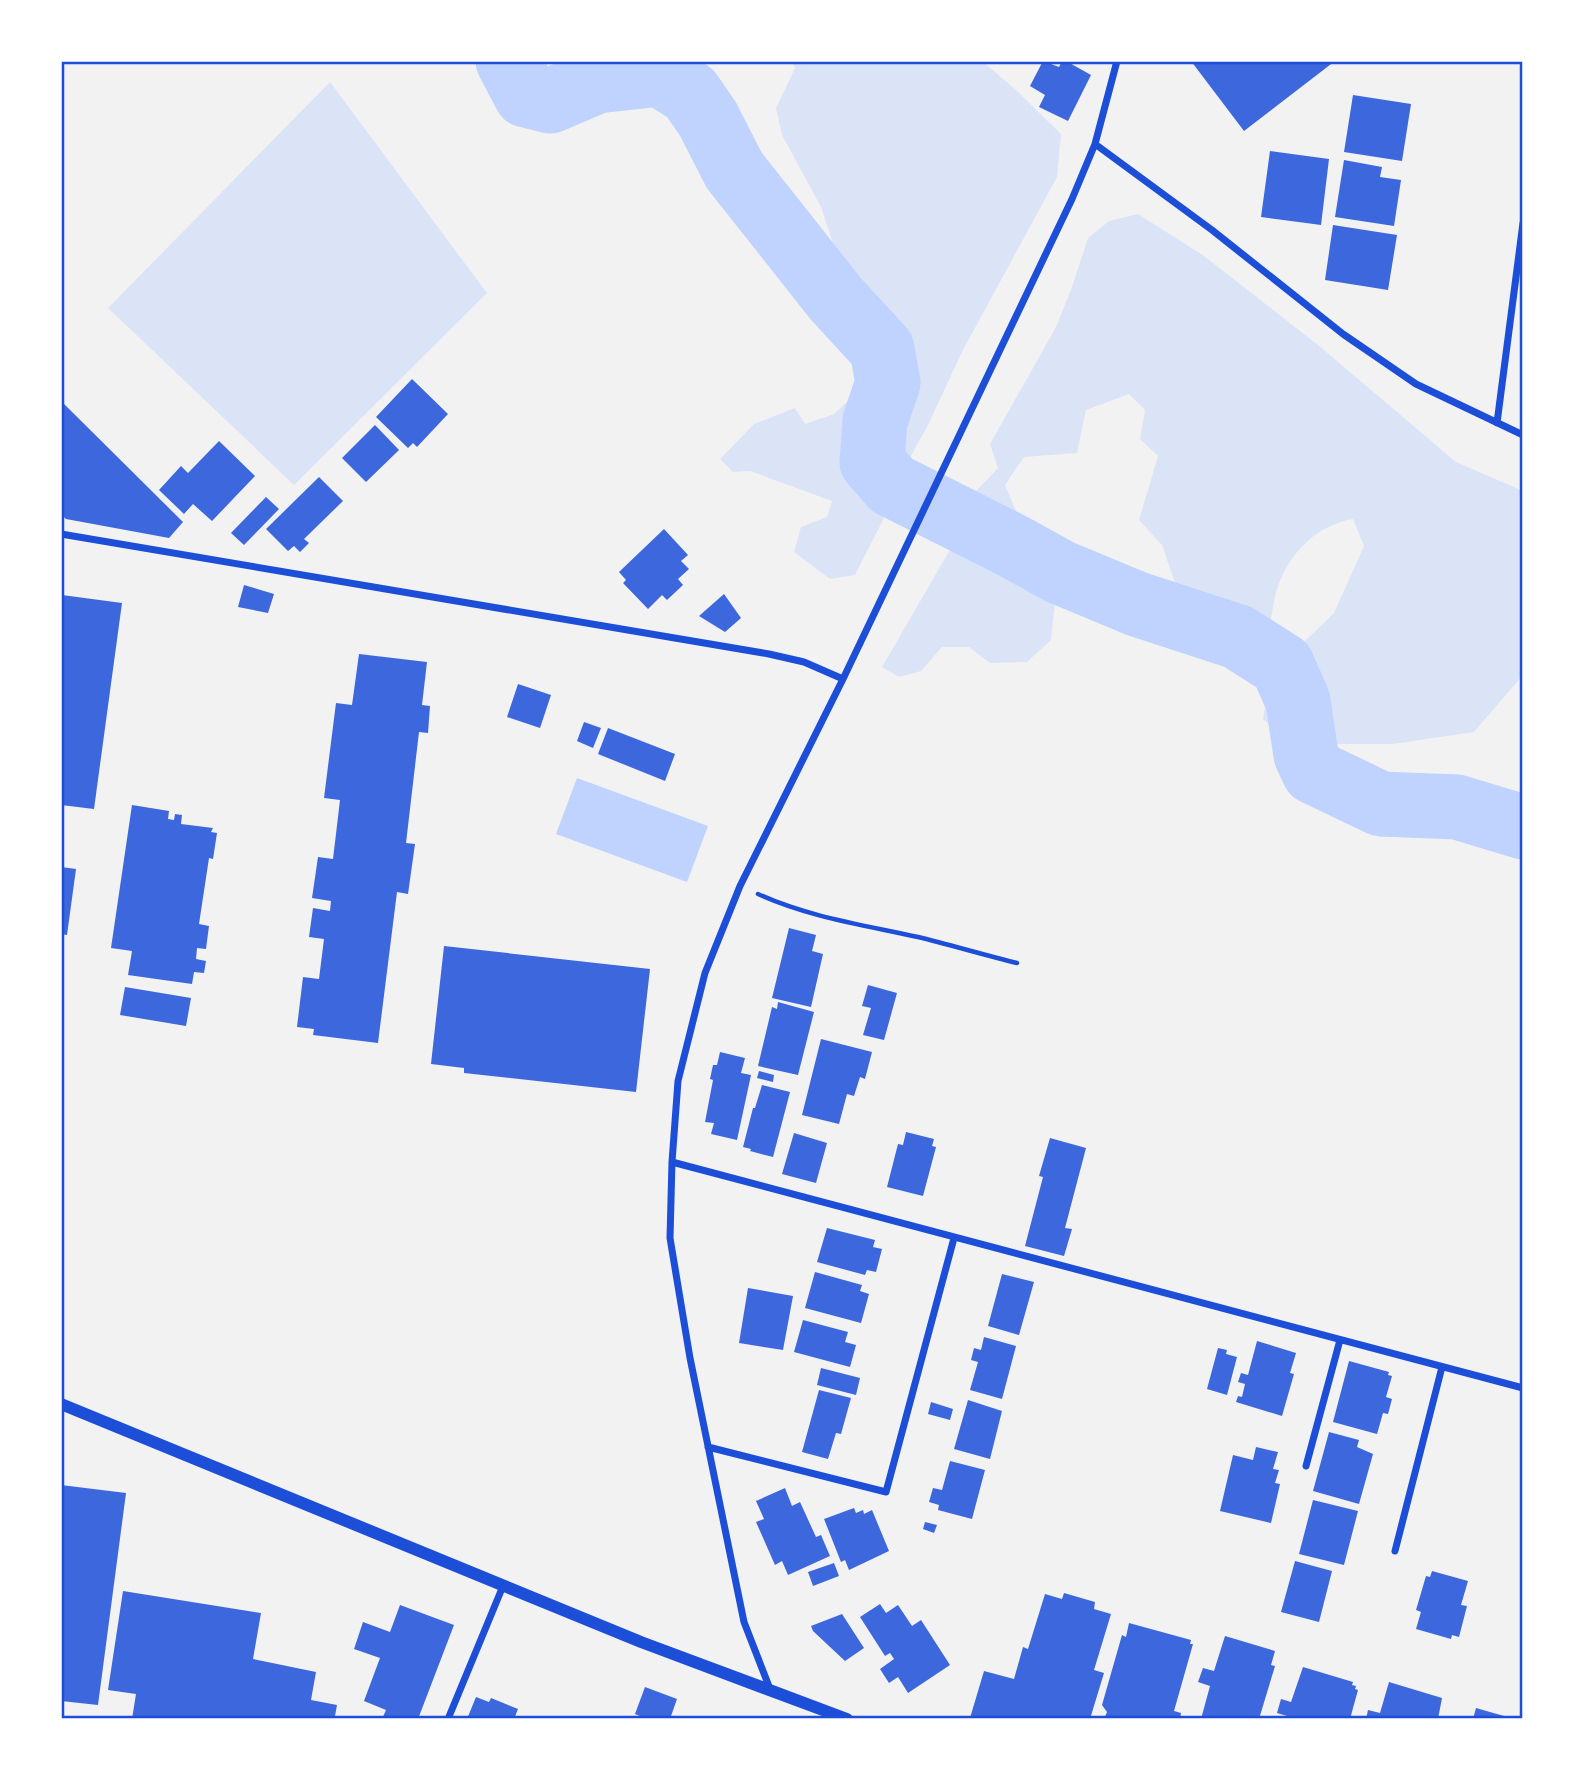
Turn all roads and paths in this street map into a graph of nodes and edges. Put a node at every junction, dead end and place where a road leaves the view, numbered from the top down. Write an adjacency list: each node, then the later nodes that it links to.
1 (1117, 61): 2 (street)
2 (1095, 144): 4 (street); 7 (street)
3 (1523, 223): 4 (street)
4 (1497, 424): 5 (street)
5 (1523, 435)
6 (61, 534): 7 (street)
7 (843, 678): 8 (street)
8 (740, 886): 9 (path); 10 (street)
9 (1017, 963)
10 (672, 1162): 11 (street); 16 (street)
11 (954, 1237): 12 (street); 16 (street)
12 (1340, 1340): 13 (street); 17 (street)
13 (1442, 1367): 14 (street); 18 (street)
14 (1523, 1388)
15 (61, 1404): 19 (street)
16 (708, 1447): 20 (street)
17 (1306, 1466)
18 (1395, 1551)
19 (503, 1586): 20 (street); 21 (street)
20 (771, 1690): 22 (street)
21 (448, 1719)
22 (847, 1719)

